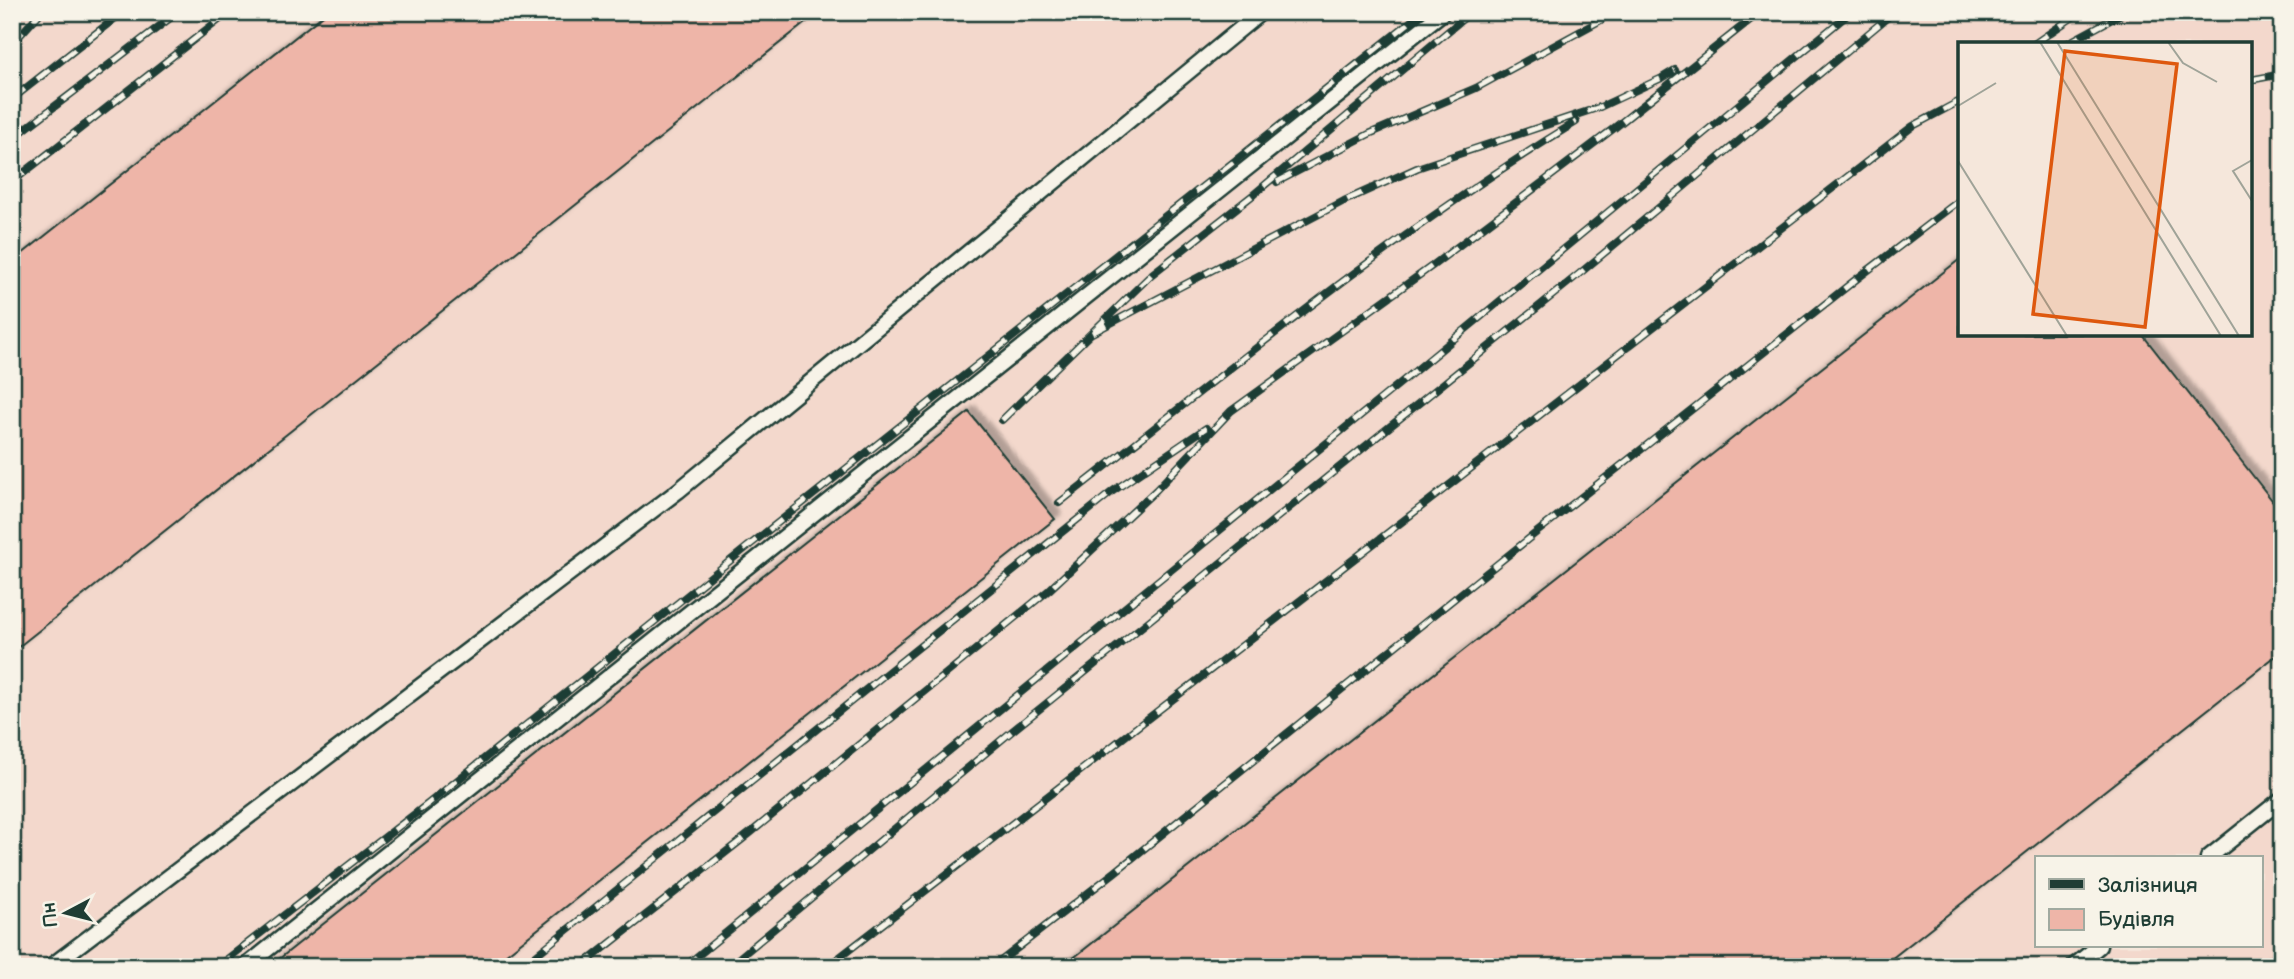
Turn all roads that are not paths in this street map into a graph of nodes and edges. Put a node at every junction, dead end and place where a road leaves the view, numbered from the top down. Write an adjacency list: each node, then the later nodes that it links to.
1 (1261, 12): 6 (lane)
2 (1443, 12): 7 (lane)
3 (2282, 799): 4 (lane)
4 (2211, 856)
5 (2097, 948): 8 (lane)
6 (50, 967)
7 (245, 967)
8 (2073, 967)

